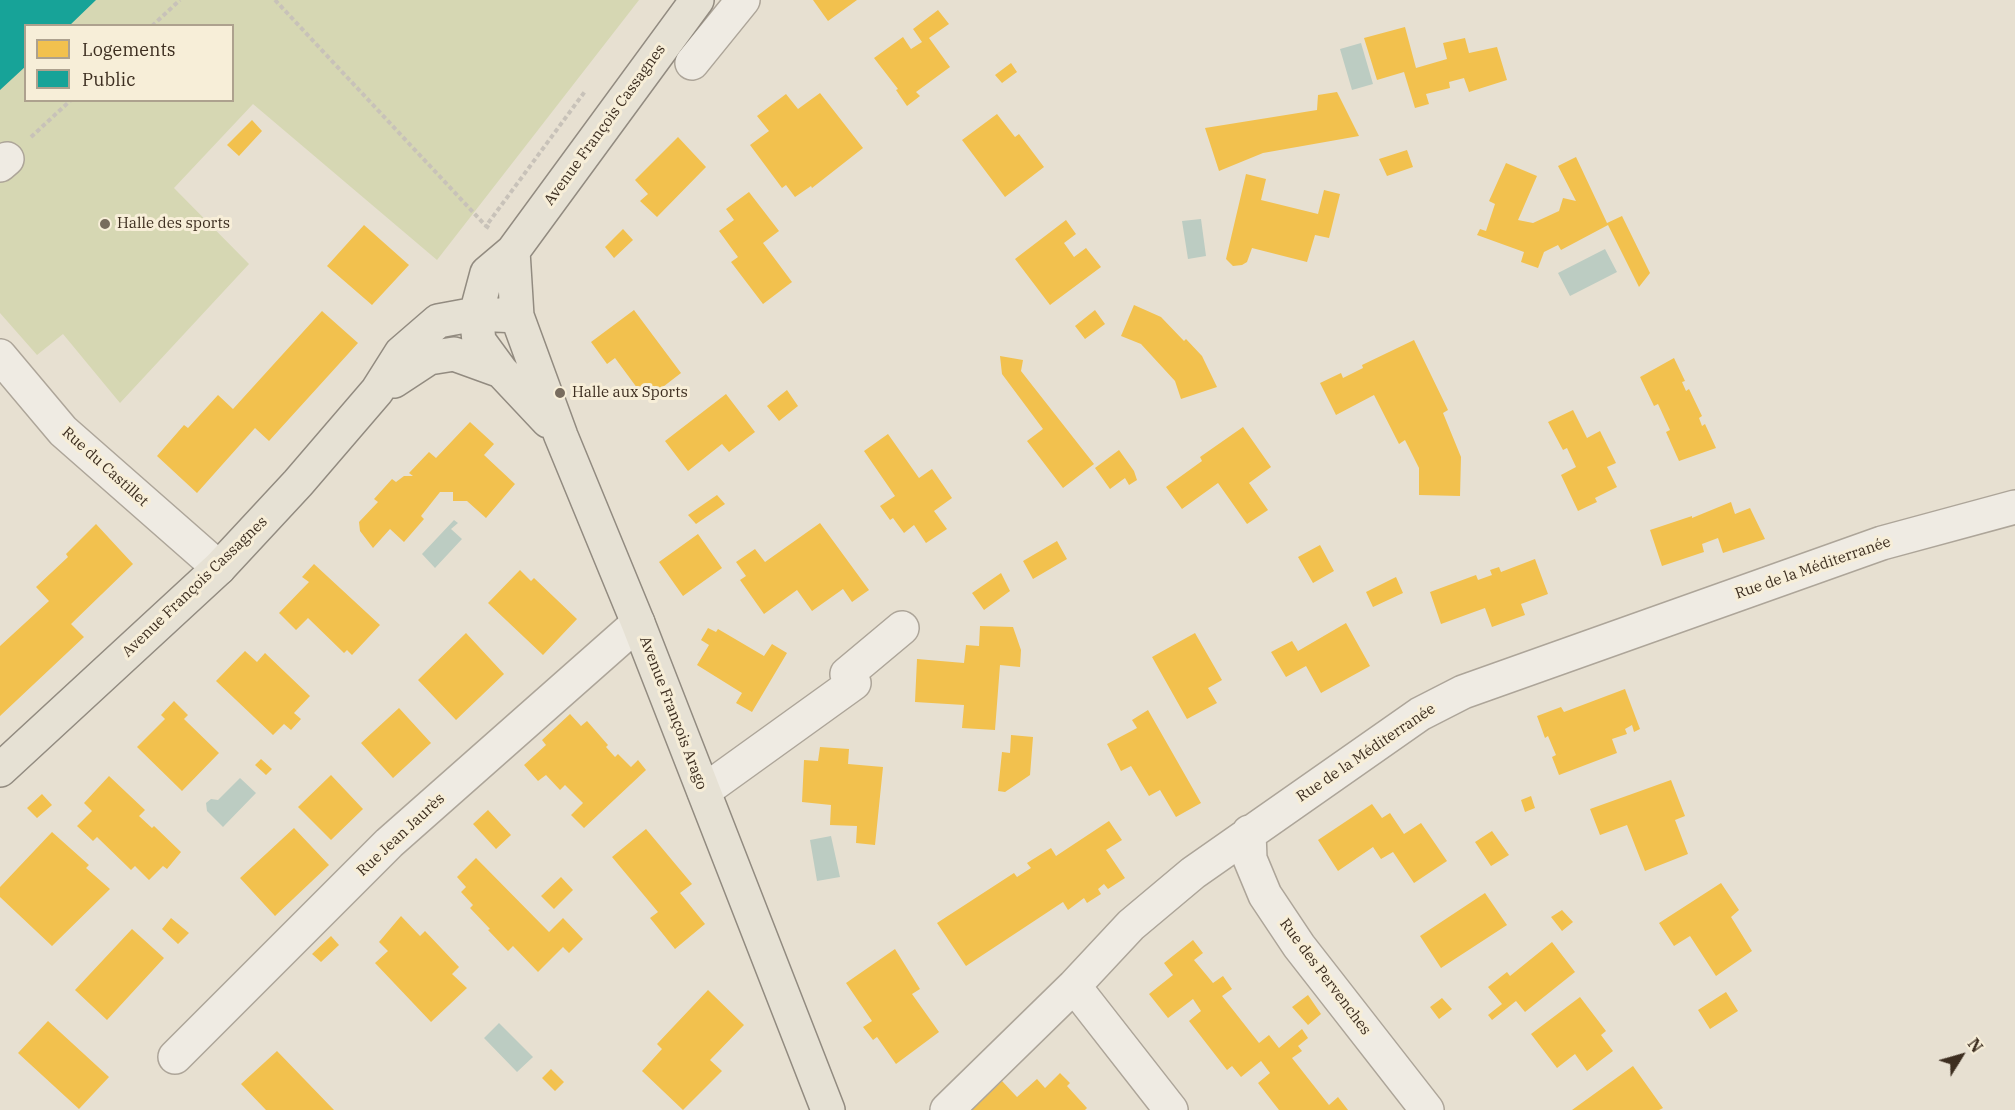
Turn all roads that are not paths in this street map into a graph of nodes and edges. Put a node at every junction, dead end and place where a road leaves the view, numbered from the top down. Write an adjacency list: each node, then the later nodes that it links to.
1 (697, 0): 4 (main road, Avenue François Cassagnes)
2 (743, 0): 3 (street)
3 (692, 63)
4 (513, 251): 5 (main road); 6 (main road, Avenue François Cassagnes)
5 (517, 316): 6 (main road, Avenue François Cassagnes); 11 (main road, Avenue François Arago)
6 (477, 328): 8 (main road, Avenue François Cassagnes); 9 (main road, Avenue François Cassagnes); 10 (main road, Avenue François Cassagnes)
7 (0, 356): 13 (street, Rue du Castillet)
8 (429, 358): 9 (main road, Avenue François Cassagnes); 10 (main road, Avenue François Cassagnes)
9 (501, 371): 11 (main road, Avenue François Cassagnes)
10 (377, 391): 13 (main road, Avenue François Cassagnes)
11 (561, 435): 14 (main road, Avenue François Arago)
12 (2015, 507): 18 (street, Rue de la Méditerranée)
13 (219, 568): 16 (main road, Avenue François Cassagnes)
14 (638, 623): 17 (main road, Avenue François Arago); 20 (street, Rue Jean Jaurès)
15 (902, 628): 17 (street)
16 (0, 770)
17 (704, 791): 21 (main road, Avenue François Arago)
18 (1249, 832): 19 (street, Rue de la Méditerranée); 24 (street, Rue des Pervenches)
19 (1074, 986): 22 (street, Rue de la Méditerranée); 23 (street)
20 (175, 1057)
21 (828, 1110)
22 (947, 1110)
23 (1171, 1110)
24 (1427, 1110)

